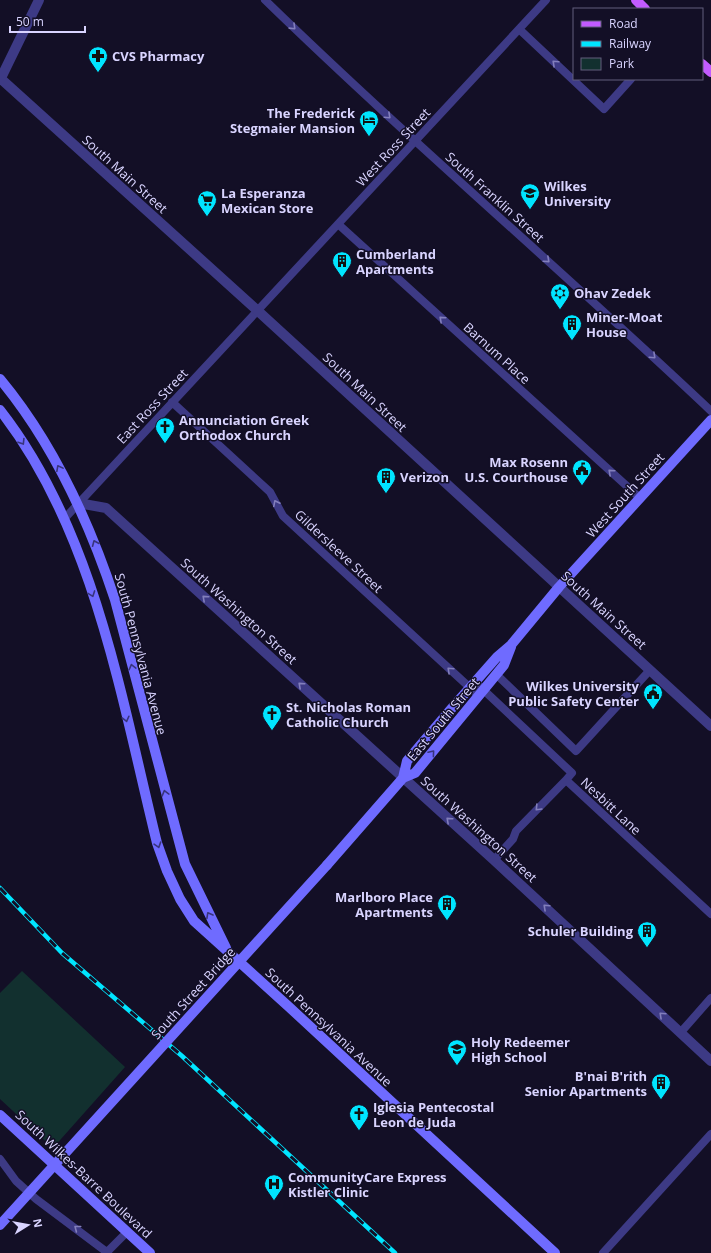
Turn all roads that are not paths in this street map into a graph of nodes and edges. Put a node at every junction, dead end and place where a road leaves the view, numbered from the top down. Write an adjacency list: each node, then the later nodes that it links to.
1 (39, 0): 9 (street)
2 (265, 0): 13 (street, South Franklin Street, one-way to 13)
3 (546, 0): 6 (street, West Ross Street)
4 (636, 0): 5 (main road)
5 (644, 8)
6 (519, 29): 11 (street, one-way to 6); 13 (street, West Ross Street)
7 (703, 65): 8 (main road)
8 (711, 72)
9 (0, 79): 15 (street, South Main Street)
10 (573, 80): 12 (street, one-way to 10)
11 (573, 80)
12 (631, 80)
13 (415, 141): 14 (street, West Ross Street); 19 (street, South Franklin Street, one-way to 19)
14 (338, 224): 15 (street, West Ross Street); 21 (street, Barnum Place, one-way to 14)
15 (258, 311): 17 (street, East Ross Street); 24 (street, South Main Street)
16 (0, 379): 22 (main road, South Pennsylvania Avenue, one-way to 16)
17 (172, 402): 22 (street, East Ross Street); 28 (street, Gildersleeve Street, one-way to 17)
18 (0, 410): 23 (main road, South Pennsylvania Avenue, one-way to 23)
19 (711, 411)
20 (711, 420): 21 (main road, West South Street)
21 (640, 498): 24 (main road, West South Street)
22 (78, 503): 23 (street, East Ross Street); 31 (street, South Washington Street, one-way to 22); 35 (main road, South Pennsylvania Avenue, one-way to 22)
23 (65, 518): 35 (main road, South Pennsylvania Avenue, one-way to 35)
24 (559, 587): 25 (main road, East South Street); 26 (street, South Main Street)
25 (511, 645): 27 (main road, East South Street); 28 (main road, East South Street)
26 (650, 670): 27 (street); 30 (street, South Main Street)
27 (497, 675): 29 (main road, East South Street)
28 (472, 685): 29 (street, Gildersleeve Street); 31 (main road, East South Street)
29 (481, 693): 31 (main road, East South Street, one-way to 29); 32 (street, Nesbitt Lane)
30 (711, 726)
31 (403, 778): 33 (street, South Washington Street, one-way to 31); 42 (main road, South Street Bridge, bridge)
32 (566, 780): 33 (street, one-way to 33); 34 (street, Nesbitt Lane)
33 (494, 860): 37 (street, South Washington Street, one-way to 33)
34 (711, 914)
35 (227, 950): 46 (main road, South Pennsylvania Avenue)
36 (711, 998): 37 (street)
37 (681, 1032): 38 (street, South Washington Street)
38 (711, 1061)
39 (0, 1115): 43 (main road, South Wilkes-Barre Boulevard)
40 (711, 1134): 47 (street)
41 (0, 1159): 44 (street, one-way to 41)
42 (0, 1225)
43 (127, 1232): 44 (street); 45 (main road, South Wilkes-Barre Boulevard)
44 (108, 1252)
45 (150, 1253)
46 (555, 1253)
47 (603, 1253)

